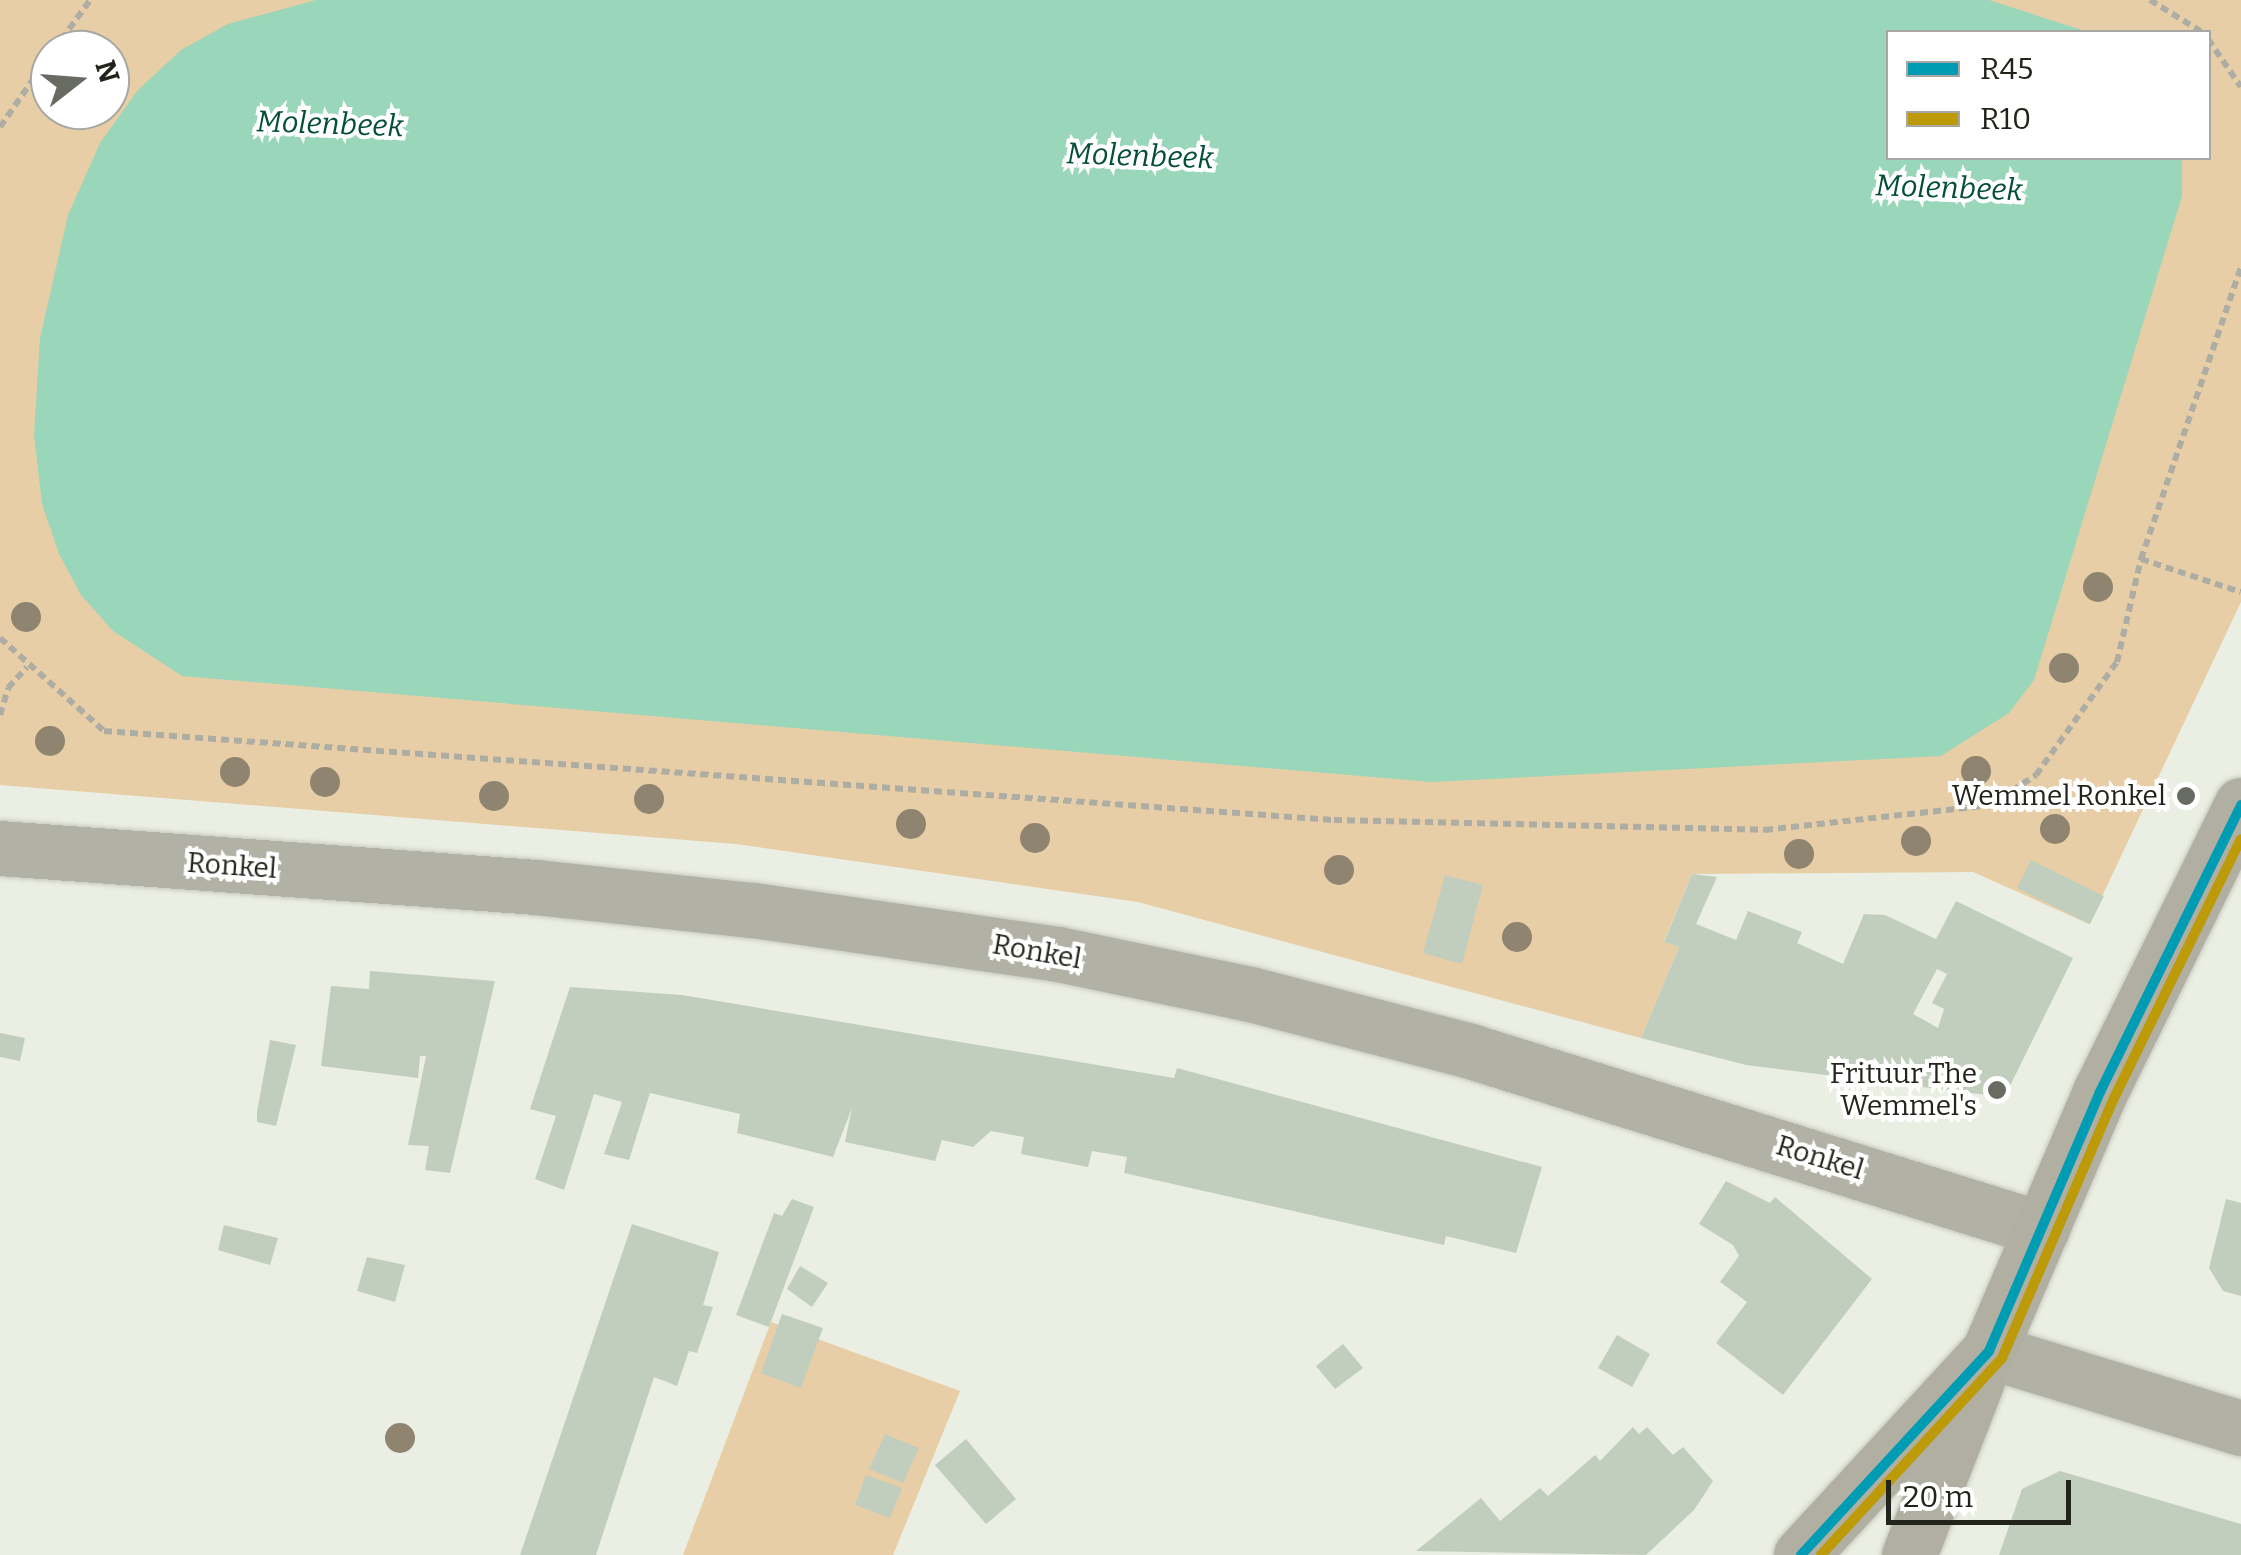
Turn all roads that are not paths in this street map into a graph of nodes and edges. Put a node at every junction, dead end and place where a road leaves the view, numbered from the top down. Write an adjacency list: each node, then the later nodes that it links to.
1 (2241, 805): 3 (main road)
2 (0, 848): 3 (street, Ronkel)
3 (2042, 1229): 4 (main road)
4 (1988, 1351): 5 (street); 6 (main road); 7 (main road)
5 (2241, 1428)
6 (1801, 1555)
7 (1909, 1555)

